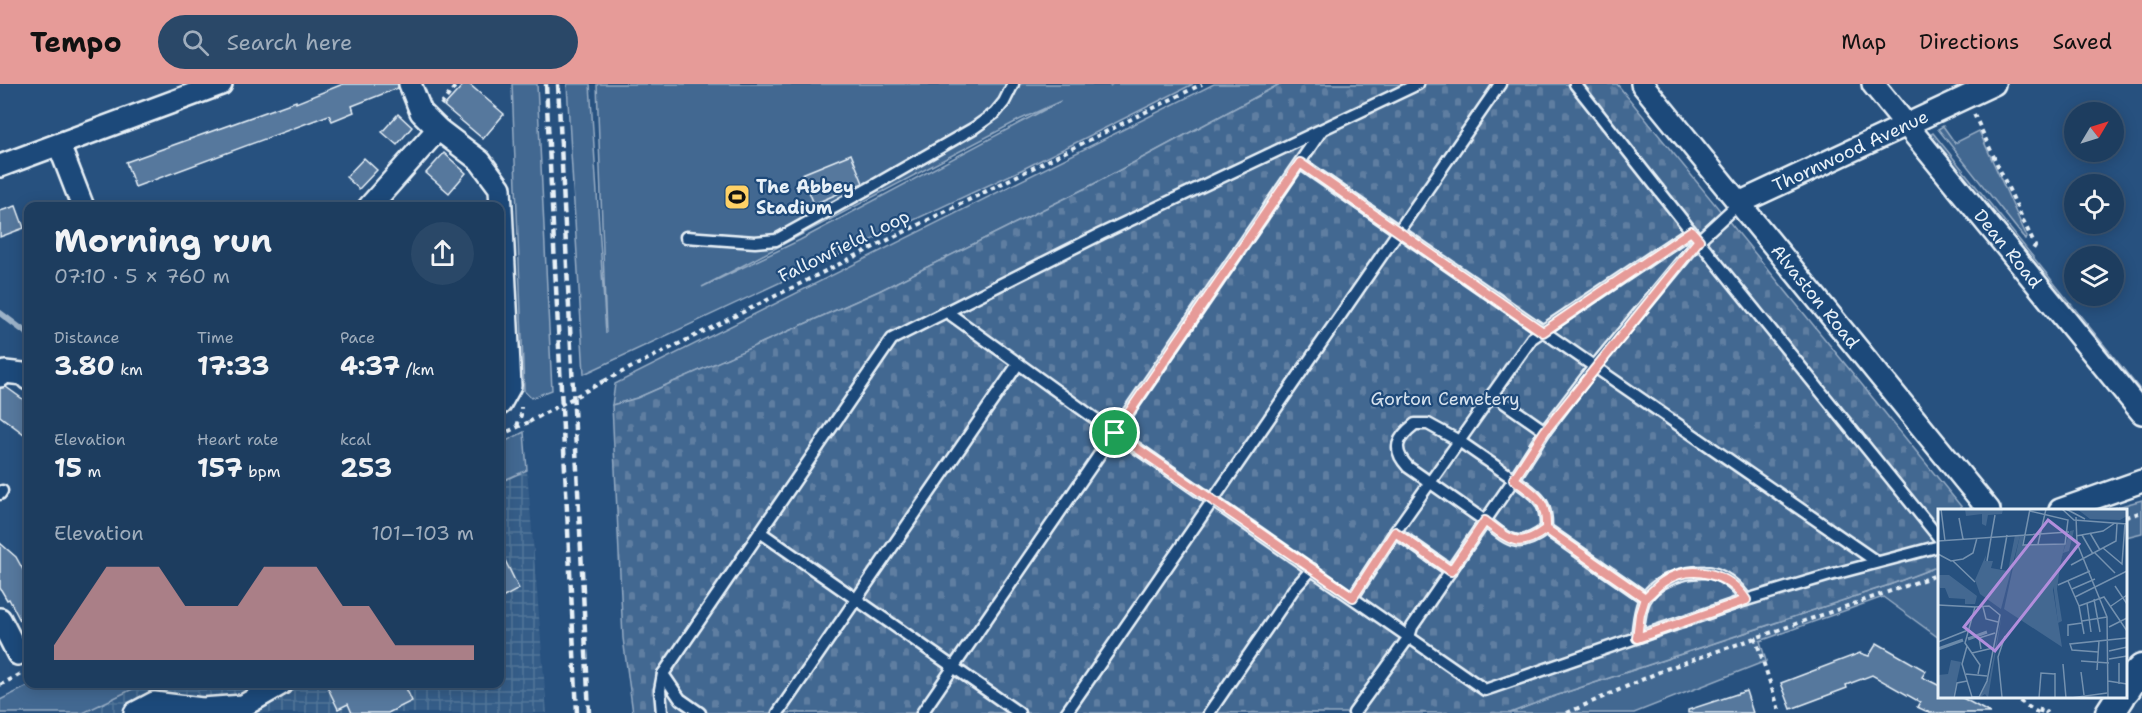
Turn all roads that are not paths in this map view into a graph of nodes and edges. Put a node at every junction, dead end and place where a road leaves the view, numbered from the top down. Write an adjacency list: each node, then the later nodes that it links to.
1 (221, 84): 13 (street)
2 (410, 84): 11 (street)
3 (1013, 84): 22 (lane)
4 (1418, 84): 12 (lane)
5 (1500, 84): 21 (lane)
6 (1575, 84): 20 (lane)
7 (1642, 84): 19 (street, Alvaston Road)
8 (1873, 84): 10 (street, Dean Road)
9 (1994, 84): 10 (street, Thornwood Avenue)
10 (1907, 124): 19 (street, Thornwood Avenue); 33 (street, Dean Road)
11 (438, 129): 17 (street); 18 (street)
12 (1322, 130): 15 (lane); 25 (lane)
13 (58, 145): 14 (street); 16 (street)
14 (3, 162)
15 (1300, 163): 21 (lane); 35 (lane)
16 (80, 202)
17 (373, 202)
18 (501, 202)
19 (1739, 203): 23 (lane); 41 (street, Alvaston Road)
20 (1691, 231): 23 (lane); 26 (lane)
21 (1398, 232): 26 (lane); 40 (lane)
22 (686, 237)
23 (1699, 240): 28 (lane); 47 (lane)
24 (504, 267): 32 (street)
25 (947, 312): 27 (lane); 45 (lane)
26 (1543, 332): 28 (lane); 31 (lane)
27 (1018, 364): 35 (lane); 55 (lane)
28 (1594, 367): 34 (lane); 49 (lane)
29 (24, 375): 30 (street)
30 (0, 376)
31 (1492, 394): 34 (lane); 36 (lane)
32 (504, 397)
33 (2142, 413)
34 (1545, 431): 37 (lane)
35 (1115, 433): 40 (lane); 60 (lane)
36 (1459, 441): 37 (lane); 39 (lane); 39 (lane)
37 (1514, 479): 43 (lane); 44 (lane)
38 (2142, 481): 42 (street)
39 (1431, 482): 43 (lane); 46 (lane)
40 (1213, 500): 50 (lane); 72 (lane)
41 (1988, 509)
42 (2063, 509)
43 (1485, 521): 44 (lane); 51 (lane)
44 (1546, 529): 53 (lane)
45 (760, 532): 55 (lane); 62 (lane)
46 (1395, 532): 51 (lane); 52 (lane)
47 (1938, 537)
48 (1938, 547): 49 (lane)
49 (1877, 562): 54 (lane)
50 (1312, 569): 52 (lane); 73 (lane)
51 (1451, 571): 57 (lane)
52 (1353, 597): 57 (lane)
53 (1645, 598): 54 (lane); 58 (lane)
54 (1746, 600): 58 (lane)
55 (856, 601): 60 (lane); 69 (lane)
56 (0, 619): 59 (street)
57 (1409, 637): 58 (lane); 74 (lane)
58 (1637, 638)
59 (19, 659)
60 (953, 667): 70 (lane); 71 (lane)
61 (2142, 669): 63 (main road)
62 (663, 674): 67 (lane); 68 (lane)
63 (2127, 687)
64 (274, 688): 66 (street)
65 (2120, 698): 75 (main road)
66 (135, 713)
67 (662, 713)
68 (700, 713)
69 (778, 713)
70 (922, 713)
71 (1019, 713)
72 (1066, 713)
73 (1209, 713)
74 (1354, 713)
75 (2110, 713)

